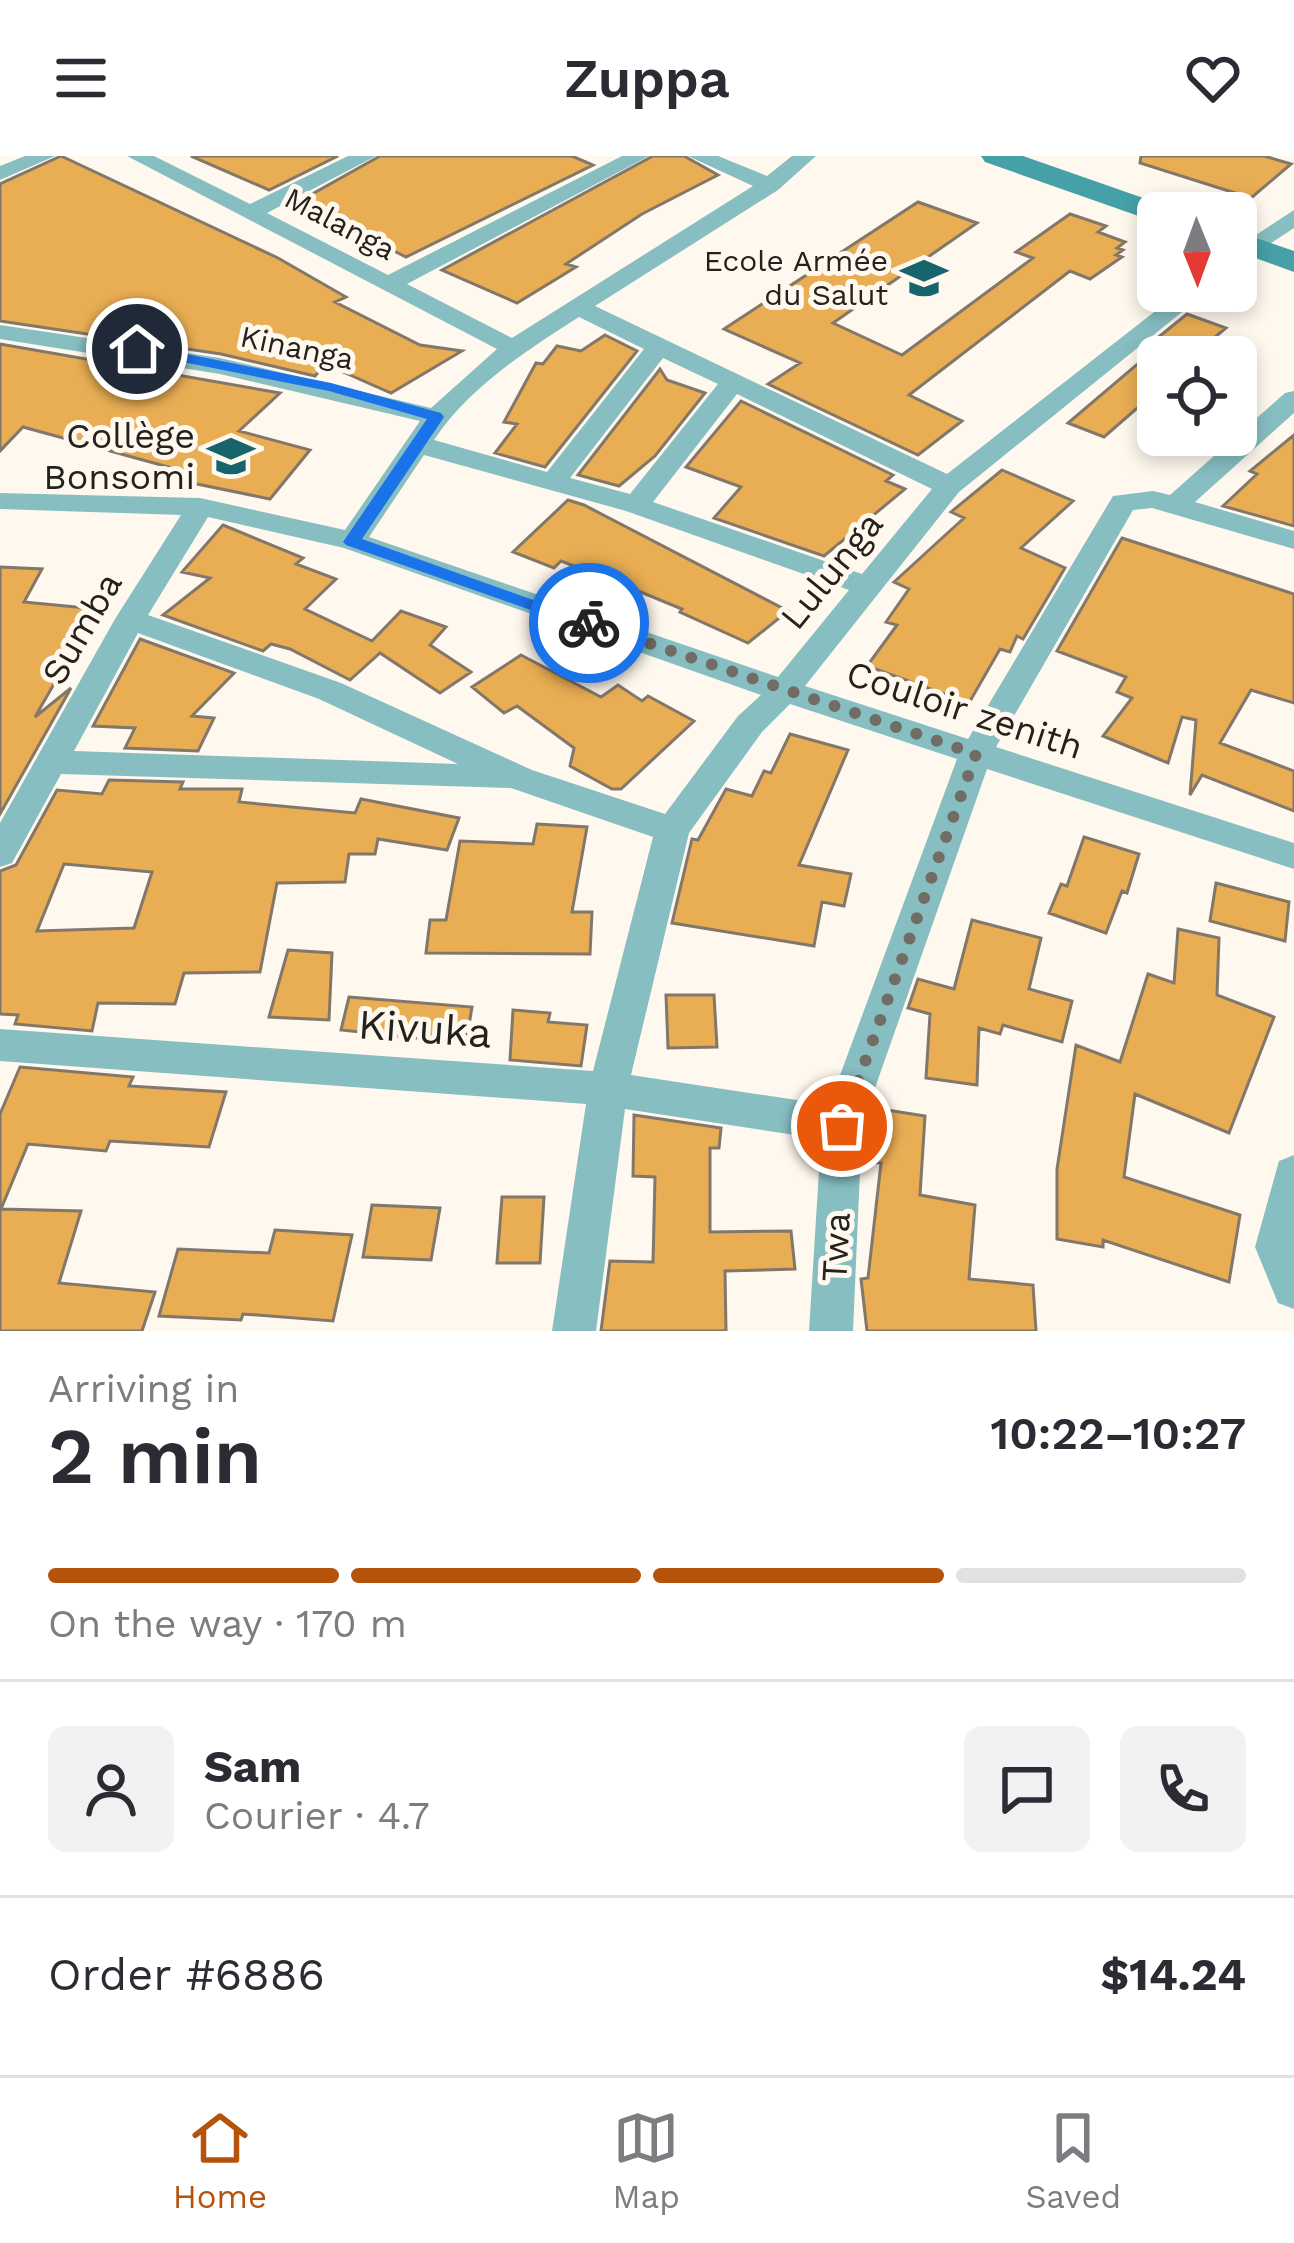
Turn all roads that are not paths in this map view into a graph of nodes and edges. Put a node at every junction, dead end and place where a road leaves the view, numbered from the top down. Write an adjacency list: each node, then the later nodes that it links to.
1 (44, 156): 8 (street)
2 (138, 156): 11 (street, Malanga)
3 (365, 156): 11 (street)
4 (638, 156): 16 (street)
5 (699, 156): 9 (street)
6 (805, 156): 9 (street)
7 (995, 156): 10 (street)
8 (0, 174)
9 (770, 184): 17 (street)
10 (1137, 206)
11 (252, 212): 16 (street, Malanga)
12 (1294, 217): 13 (street)
13 (1257, 240)
14 (1257, 253): 15 (street)
15 (1294, 262)
16 (388, 284): 21 (street, Malanga)
17 (578, 307): 20 (street); 21 (street)
18 (1169, 312): 27 (street, Lulunga)
19 (0, 332): 24 (street, Kinanga)
20 (659, 346): 22 (street); 26 (street)
21 (513, 348): 24 (street)
22 (733, 382): 27 (street); 29 (street)
23 (1294, 399): 30 (street)
24 (436, 417): 25 (street)
25 (416, 444): 26 (street); 33 (street)
26 (553, 482): 29 (street)
27 (949, 485): 34 (street, Lulunga)
28 (0, 501): 31 (street, Couloir zenith)
29 (636, 505): 34 (street)
30 (1174, 506): 32 (street); 37 (street, Twa)
31 (200, 507): 33 (street, Couloir zenith); 35 (street, Sumba)
32 (1294, 541)
33 (352, 542): 36 (street, Couloir zenith)
34 (868, 586): 36 (street, Lulunga)
35 (130, 619): 38 (street, Sumba); 39 (street)
36 (784, 691): 37 (street, Couloir zenith); 40 (street, Lulunga)
37 (976, 754): 42 (street, Couloir zenith); 45 (street, Twa)
38 (51, 762): 39 (street); 41 (street, Sumba)
39 (520, 779): 40 (street)
40 (672, 830): 44 (street, Lulunga)
41 (0, 854)
42 (1294, 856)
43 (0, 1045): 44 (street, Kivuka)
44 (608, 1089): 45 (street, Kivuka); 48 (street, Lulunga)
45 (842, 1126): 49 (street, Twa)
46 (1294, 1174): 47 (street)
47 (1294, 1288)
48 (574, 1331)
49 (831, 1331)

